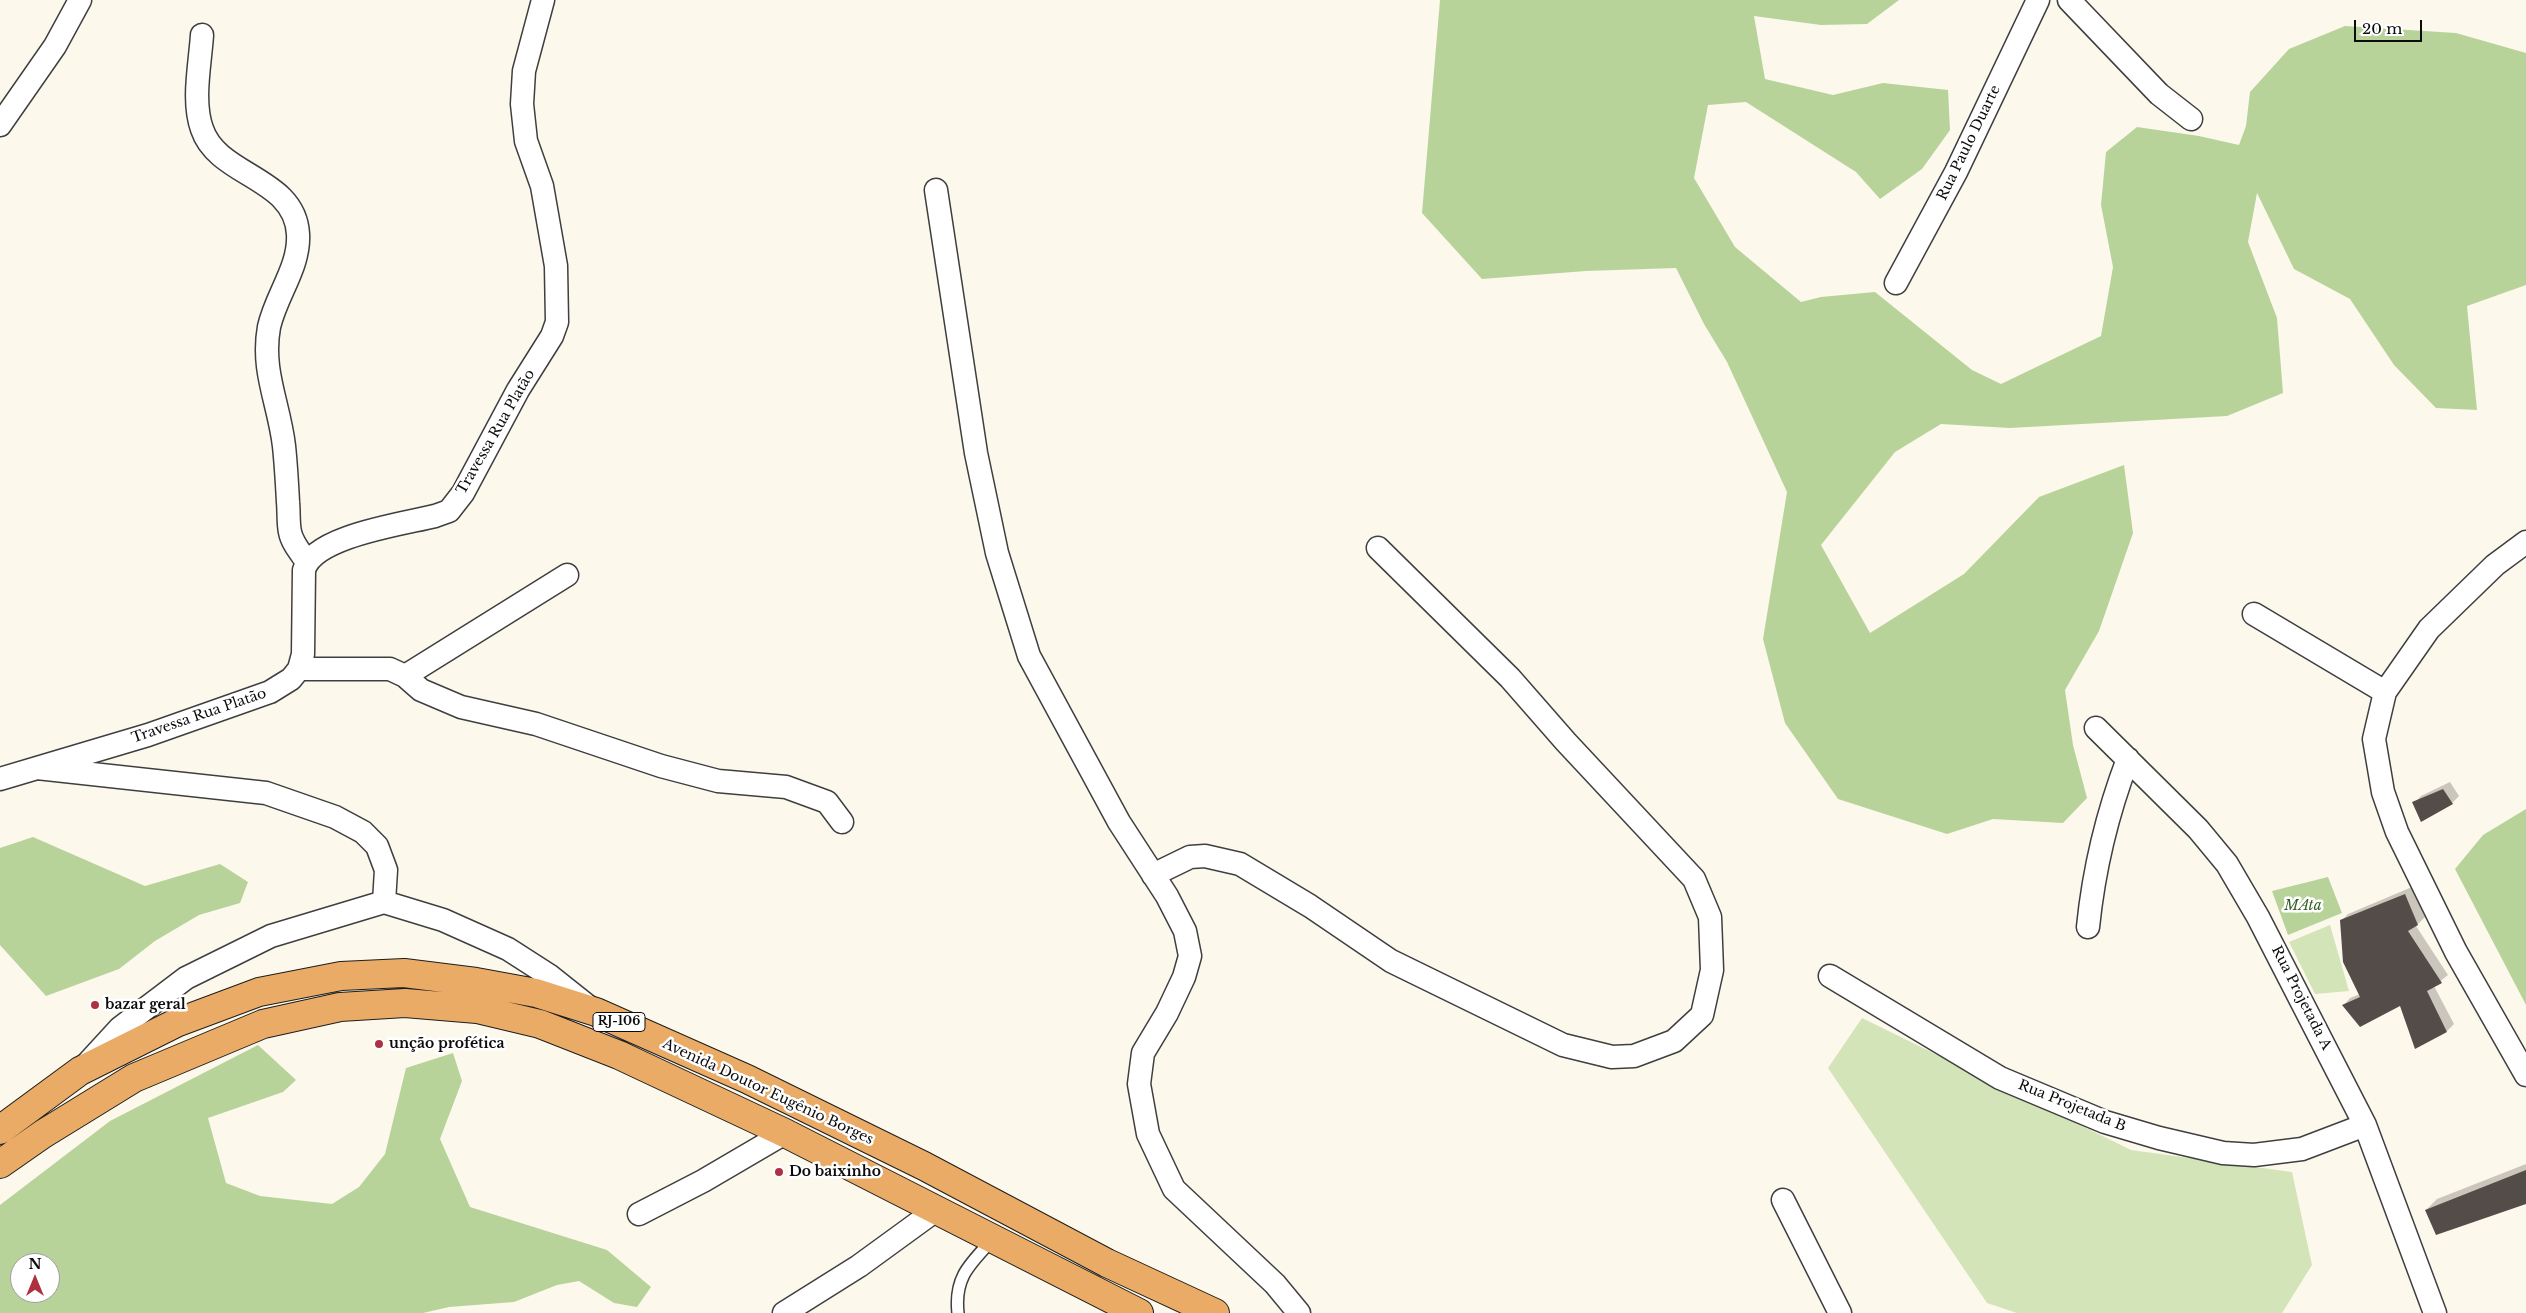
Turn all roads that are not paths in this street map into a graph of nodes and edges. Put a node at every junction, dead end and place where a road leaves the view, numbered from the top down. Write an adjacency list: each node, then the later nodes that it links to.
1 (80, 0): 7 (street)
2 (543, 0): 12 (street, Travessa Rua Platão)
3 (2038, 0): 9 (street, Rua Paulo Duarte)
4 (2069, 0): 6 (street)
5 (202, 35): 12 (street)
6 (2191, 119)
7 (0, 125)
8 (936, 190): 23 (street)
9 (1896, 283)
10 (2526, 542): 17 (street)
11 (1378, 548): 23 (street)
12 (307, 562): 15 (street)
13 (567, 576): 16 (street)
14 (2254, 614): 17 (street)
15 (299, 668): 16 (street); 20 (street, Travessa Rua Platão)
16 (405, 676): 22 (street)
17 (2386, 692): 29 (street)
18 (2096, 728): 19 (street, Rua Projetada A)
19 (2128, 759): 25 (street); 30 (street, Rua Projetada A)
20 (37, 768): 21 (street, Travessa Rua Platão); 24 (street)
21 (0, 779)
22 (842, 822)
23 (1153, 875): 42 (street)
24 (384, 902): 27 (street); 28 (street)
25 (2088, 927)
26 (1830, 976): 30 (street, Rua Projetada B)
27 (596, 1012): 28 (highway, Avenida Doutor Eugênio Borges / RJ-106); 41 (highway, Avenida Doutor Eugênio Borges / RJ-106)
28 (80, 1071): 31 (highway, Avenida Doutor Eugênio Borges / RJ-106)
29 (2526, 1075)
30 (2365, 1125): 44 (street, Rua Projetada A)
31 (0, 1130)
32 (785, 1133): 33 (highway, RJ-106); 35 (highway, RJ-106); 36 (street)
33 (0, 1164)
34 (1783, 1200): 43 (street)
35 (936, 1210): 37 (highway, RJ-106); 38 (street)
36 (639, 1214)
37 (993, 1239): 39 (lane); 40 (highway, RJ-106)
38 (784, 1313)
39 (958, 1313)
40 (1139, 1313)
41 (1215, 1313)
42 (1299, 1313)
43 (1840, 1313)
44 (2436, 1313)

